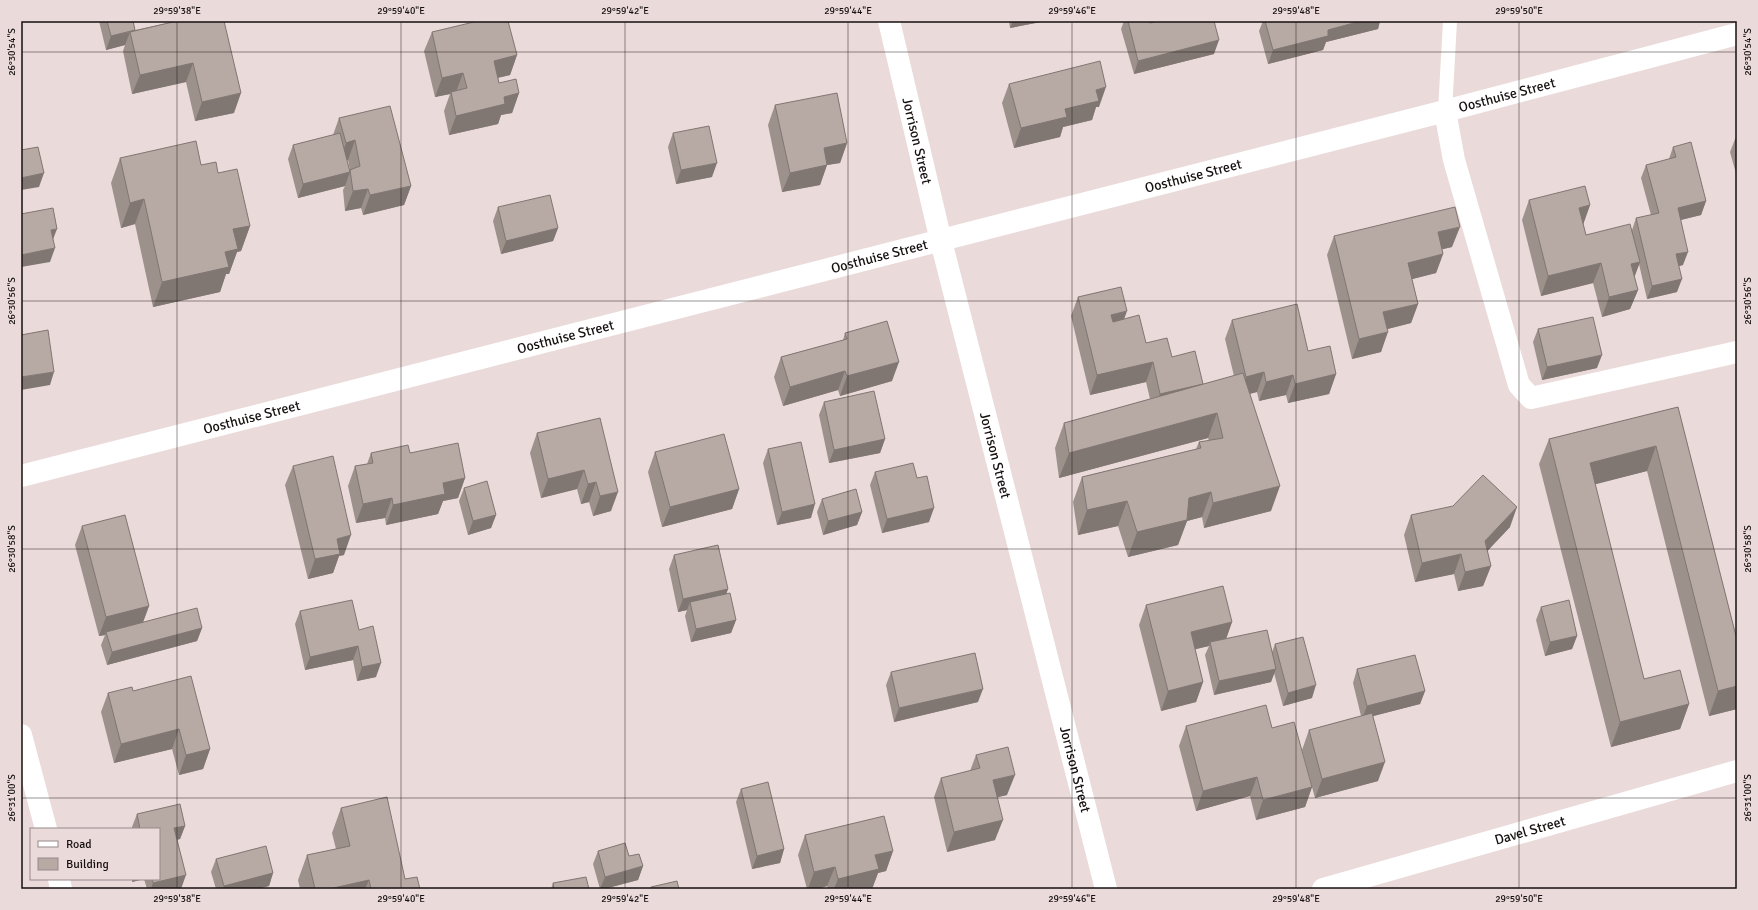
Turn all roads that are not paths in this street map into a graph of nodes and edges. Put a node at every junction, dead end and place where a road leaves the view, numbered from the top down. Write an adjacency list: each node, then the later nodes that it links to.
1 (889, 21): 5 (street, Jorrison Street)
2 (1450, 21): 4 (lane)
3 (1737, 34): 4 (street, Oosthuise Street)
4 (1445, 111): 5 (street, Oosthuise Street); 6 (street)
5 (942, 240): 7 (street, Oosthuise Street); 11 (street, Jorrison Street)
6 (1737, 352)
7 (21, 476)
8 (21, 735): 10 (street)
9 (1737, 771): 12 (street, Davel Street)
10 (46, 828)
11 (1106, 889)
12 (1323, 889)

